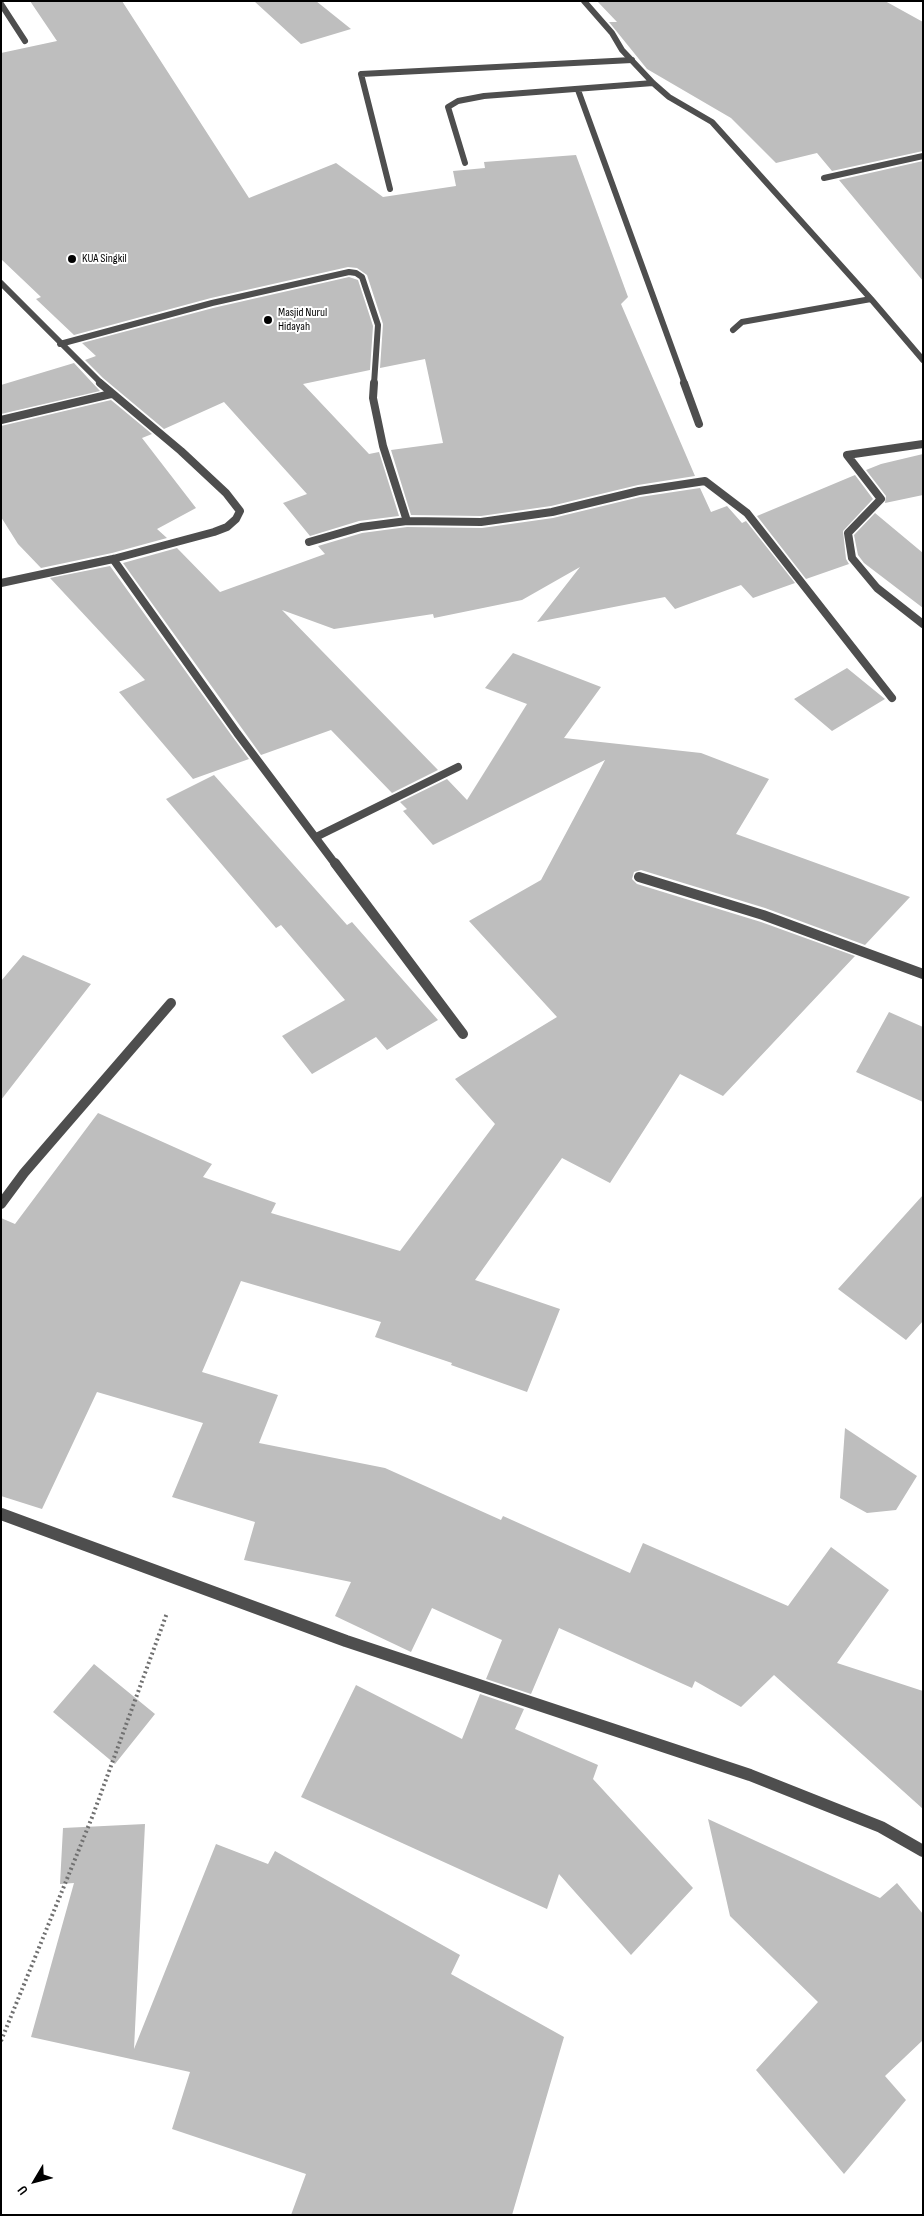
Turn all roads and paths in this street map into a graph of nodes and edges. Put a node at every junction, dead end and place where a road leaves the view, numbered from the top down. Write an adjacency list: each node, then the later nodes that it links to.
1 (584, 1): 4 (street)
2 (1, 4): 3 (street)
3 (25, 41)
4 (632, 60): 5 (street); 10 (street)
5 (653, 83): 6 (street); 12 (street)
6 (578, 90): 8 (street); 18 (street)
7 (923, 156): 9 (street)
8 (466, 163)
9 (824, 178)
10 (390, 189)
11 (1, 283): 14 (street)
12 (872, 299): 13 (street); 15 (street)
13 (733, 330)
14 (60, 344): 16 (street); 20 (street)
15 (923, 360)
16 (112, 394): 17 (street); 22 (street)
17 (1, 420)
18 (699, 424)
19 (923, 444): 24 (street)
20 (407, 521): 21 (street); 25 (street)
21 (309, 542)
22 (112, 559): 23 (street); 27 (street)
23 (1, 583)
24 (923, 624)
25 (892, 698)
26 (458, 767): 27 (street)
27 (316, 837): 31 (street)
28 (639, 876): 29 (street)
29 (923, 974)
30 (171, 1003): 32 (street)
31 (463, 1034)
32 (1, 1204)
33 (1, 1514): 34 (street)
34 (178, 1580): 35 (street); 36 (path)
35 (923, 1851)
36 (1, 2041)

